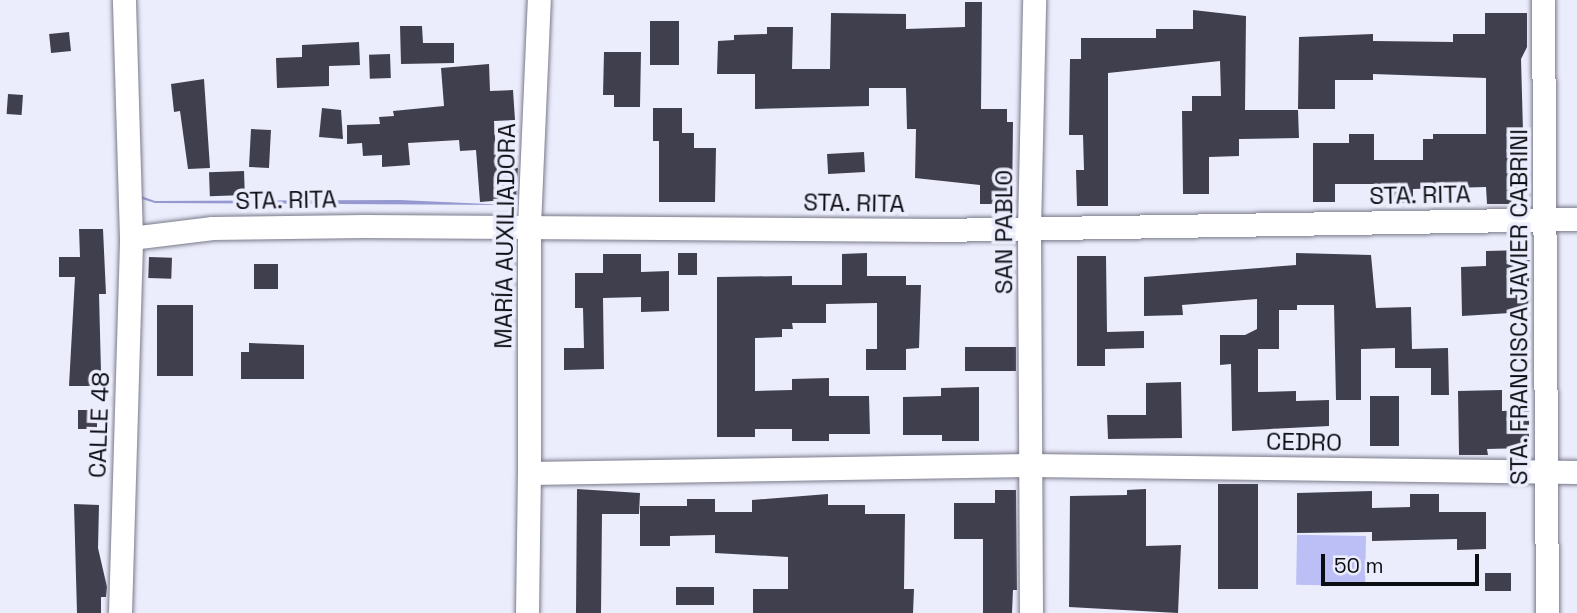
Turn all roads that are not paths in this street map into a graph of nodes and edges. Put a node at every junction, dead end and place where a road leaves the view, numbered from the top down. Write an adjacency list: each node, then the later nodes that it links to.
1 (124, 0): 2 (street); 10 (street, CALLE 48)
2 (132, 0)
3 (539, 0): 8 (street, MARÍA AUXILIADORA)
4 (1034, 0): 9 (street, SAN PABLO)
5 (1543, 0): 6 (street, STA. FRANCISCA JAVIER CABRINI)
6 (1545, 218): 7 (street, STA. RITA); 9 (street, STA. RITA); 13 (street, STA. FRANCISCA JAVIER CABRINI)
7 (1577, 219)
8 (529, 225): 9 (street, STA. RITA); 10 (street, STA. RITA); 14 (street, MARÍA AUXILIADORA)
9 (1029, 228): 11 (street, SAN PABLO)
10 (131, 238): 15 (street, CALLE 48)
11 (1030, 465): 13 (street, CEDRO); 14 (street, CEDRO); 17 (street, SAN PABLO)
12 (1577, 471): 13 (street, CEDRO)
13 (1546, 472): 18 (street, STA. FRANCISCA JAVIER CABRINI)
14 (529, 473): 16 (street, MARÍA AUXILIADORA)
15 (120, 613)
16 (527, 613)
17 (1031, 613)
18 (1547, 613)

